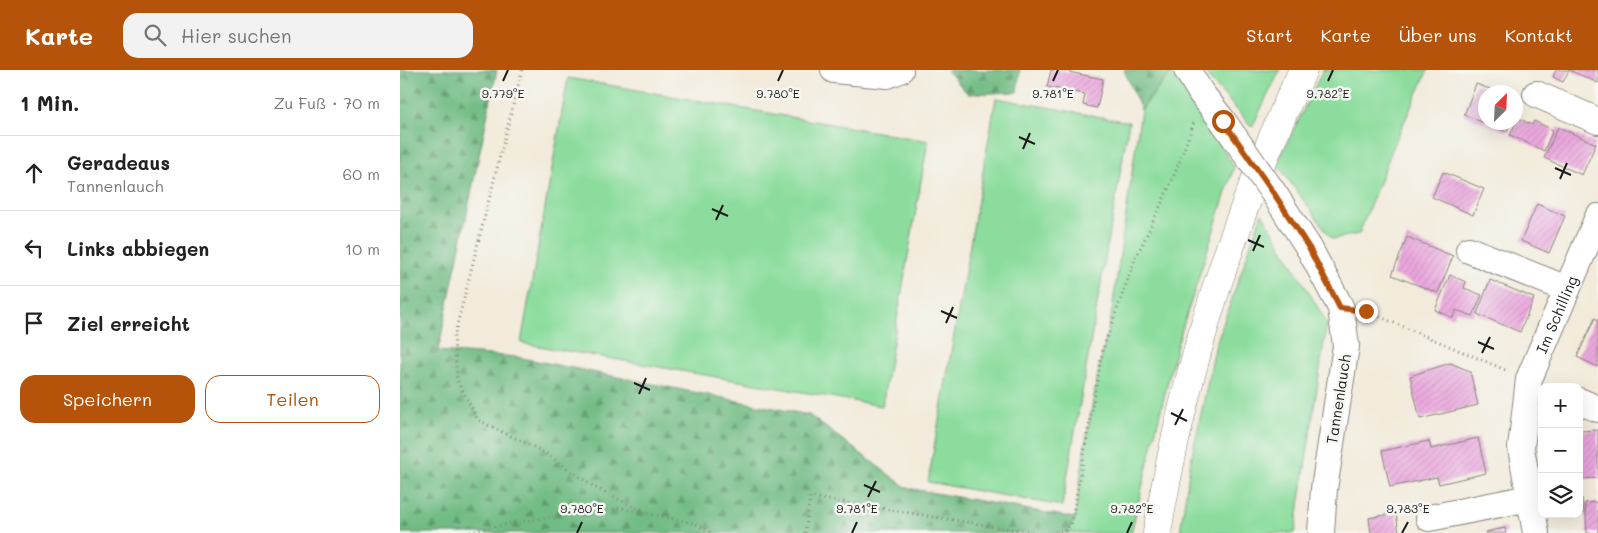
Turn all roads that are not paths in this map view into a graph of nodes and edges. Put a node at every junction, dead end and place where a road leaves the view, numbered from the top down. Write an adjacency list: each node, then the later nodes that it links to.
1 (834, 70): 2 (street)
2 (900, 70)
3 (1186, 70): 16 (street, Tannenlauch, bridge)
4 (1303, 70): 15 (main road)
5 (1536, 94): 6 (street)
6 (1598, 121)
7 (1598, 217): 9 (street, Im Schilling)
8 (1469, 250): 9 (street)
9 (1567, 289): 10 (street, Im Schilling)
10 (1537, 383): 13 (street, Im Schilling)
11 (1583, 403): 12 (street)
12 (1598, 409)
13 (1530, 498): 14 (street); 17 (street, Im Schilling)
14 (1429, 518)
15 (1158, 533)
16 (1321, 533)
17 (1536, 533)

